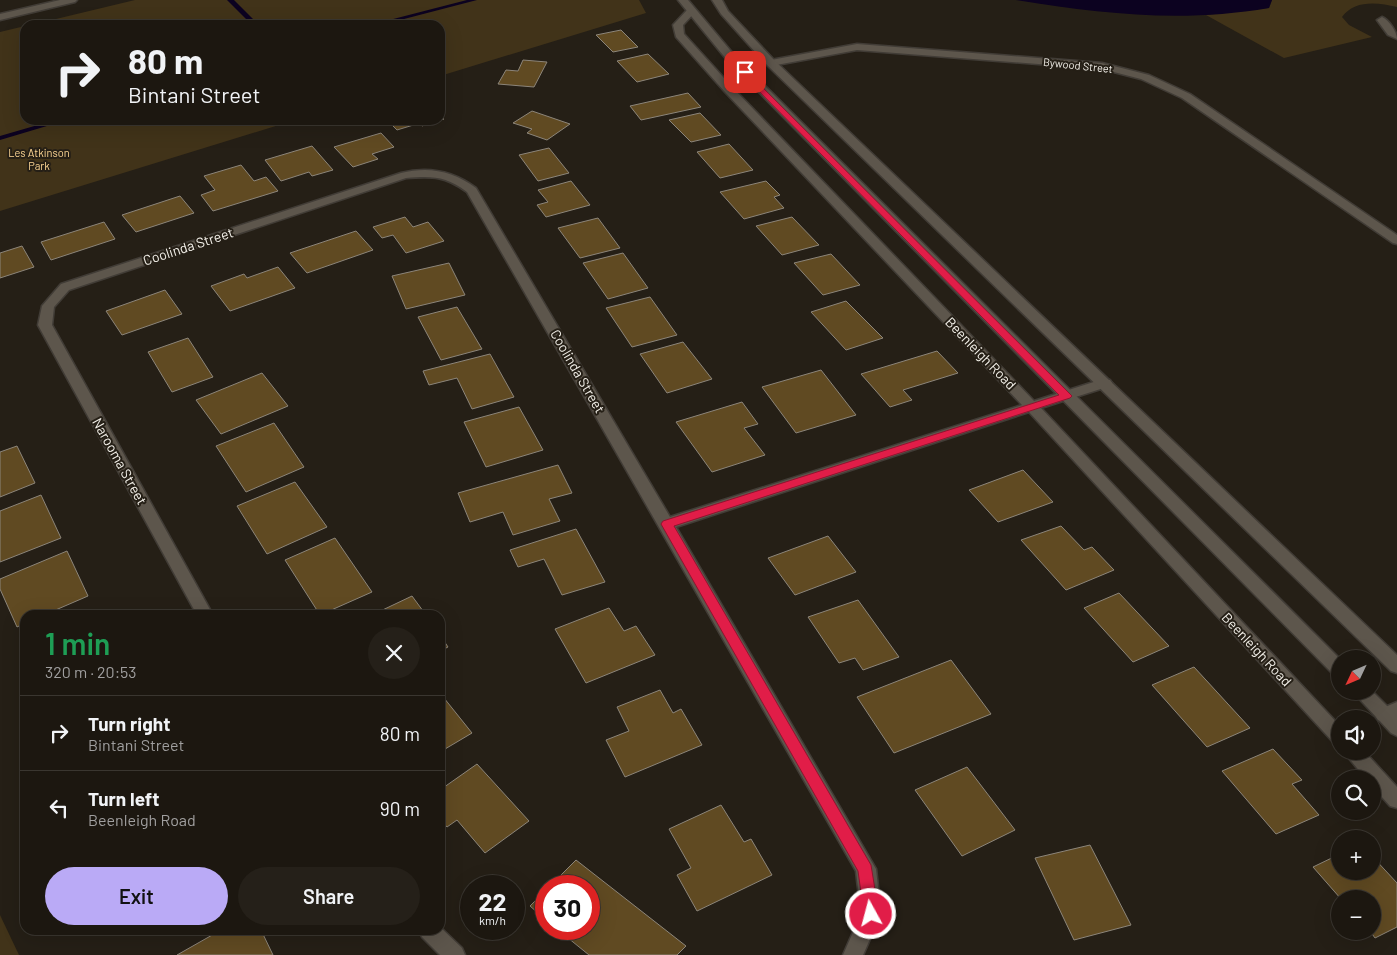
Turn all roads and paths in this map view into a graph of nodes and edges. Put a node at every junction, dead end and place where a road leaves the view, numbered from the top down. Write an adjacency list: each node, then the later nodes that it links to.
1 (72, 0): 4 (street)
2 (717, 0): 7 (street)
3 (687, 6): 11 (street, Beenleigh Road); 12 (street, Beenleigh Road)
4 (0, 17)
5 (1382, 20): 6 (street)
6 (1397, 36)
7 (772, 63): 8 (street, Bywood Street); 10 (street)
8 (1397, 240)
9 (48, 306): 13 (street, Coolinda Street); 14 (street, Narooma Street)
10 (1105, 383): 11 (street); 16 (street)
11 (1066, 396): 12 (street); 15 (street, Beenleigh Road)
12 (1032, 407): 13 (street); 19 (street, Beenleigh Road)
13 (667, 524): 25 (street, Coolinda Street)
14 (202, 610)
15 (1331, 661)
16 (1397, 666)
17 (1374, 700): 18 (street)
18 (1391, 712): 20 (street)
19 (1331, 728)
20 (1397, 728)
21 (1360, 760): 22 (street)
22 (1397, 800)
23 (434, 935): 24 (street)
24 (455, 955)
25 (852, 955)

